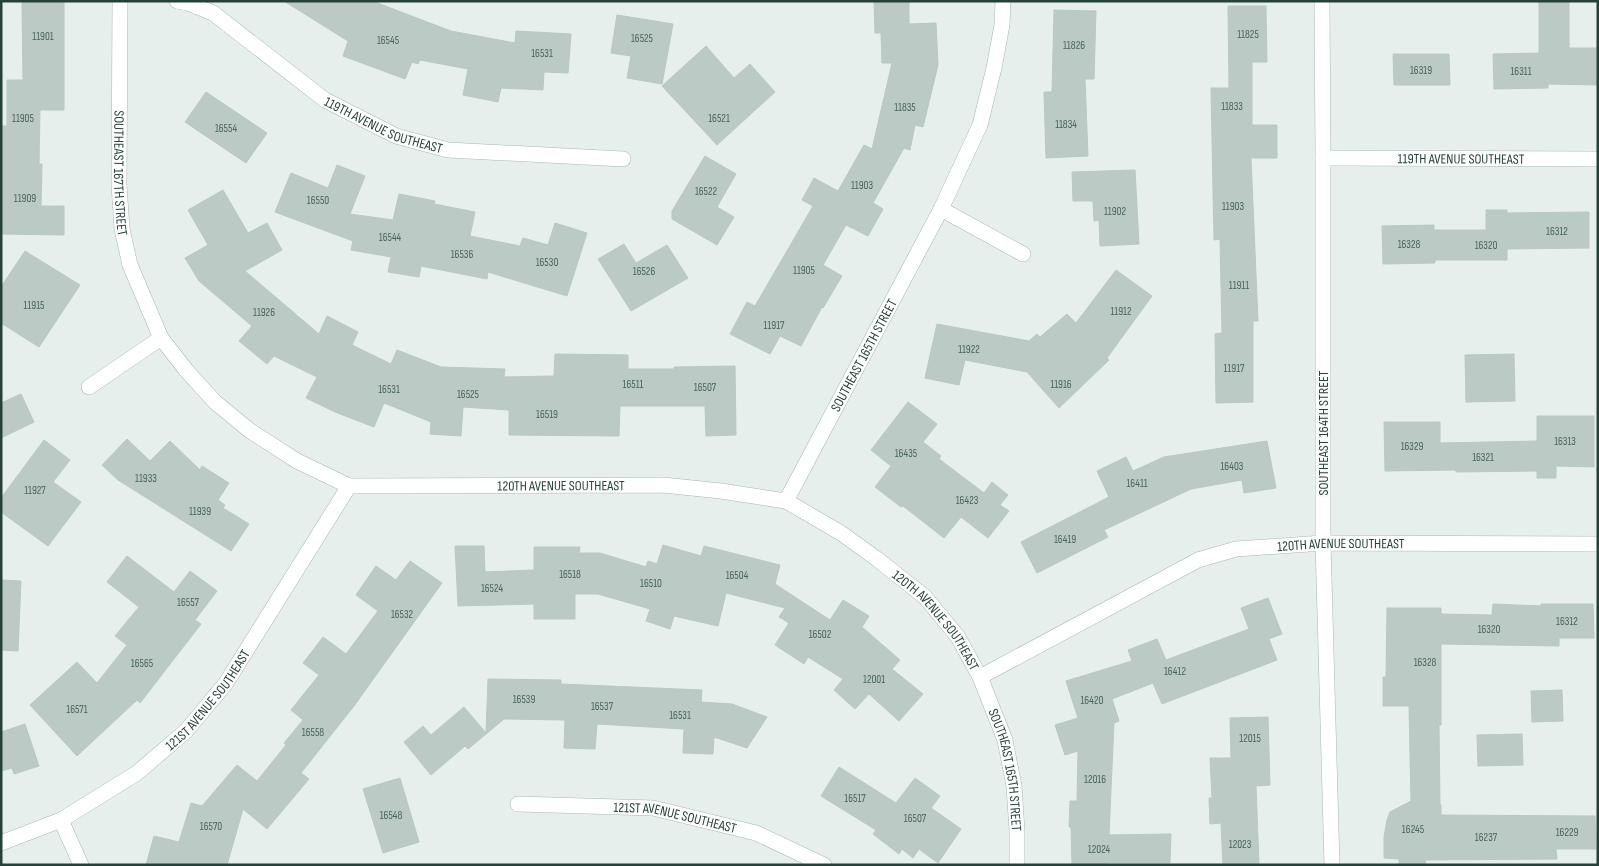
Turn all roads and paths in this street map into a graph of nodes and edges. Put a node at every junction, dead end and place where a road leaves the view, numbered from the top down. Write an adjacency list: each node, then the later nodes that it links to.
1 (120, 1): 10 (street, SOUTHEAST 167TH STREET)
2 (177, 1): 6 (street, 119TH AVENUE SOUTHEAST)
3 (1003, 1): 8 (street, SOUTHEAST 165TH STREET)
4 (1322, 1): 5 (street, SOUTHEAST 164TH STREET)
5 (1323, 158): 7 (street, 119TH AVENUE SOUTHEAST); 14 (street, SOUTHEAST 164TH STREET)
6 (623, 159)
7 (1598, 159)
8 (941, 209): 9 (street); 13 (street, SOUTHEAST 165TH STREET)
9 (1023, 254)
10 (162, 338): 11 (street); 12 (street, SOUTHEAST 167TH STREET)
11 (89, 387)
12 (349, 486): 13 (street, 120TH AVENUE SOUTHEAST); 18 (street, 121ST AVENUE SOUTHEAST)
13 (786, 501): 16 (street, 120TH AVENUE SOUTHEAST)
14 (1323, 543): 15 (street, 120TH AVENUE SOUTHEAST); 16 (street, 120TH AVENUE SOUTHEAST); 23 (street, SOUTHEAST 164TH STREET)
15 (1598, 544)
16 (980, 677): 22 (street, SOUTHEAST 165TH STREET)
17 (518, 804): 21 (street, 121ST AVENUE SOUTHEAST)
18 (61, 820): 19 (street, 121ST AVENUE SOUTHEAST); 20 (street)
19 (1, 843)
20 (81, 865)
21 (824, 865)
22 (1017, 865)
23 (1332, 865)

